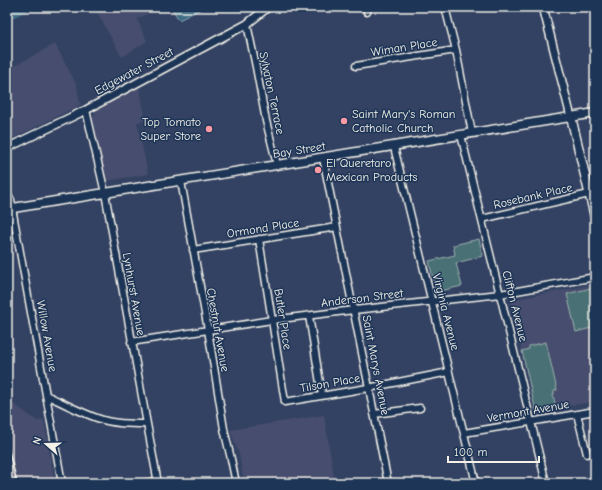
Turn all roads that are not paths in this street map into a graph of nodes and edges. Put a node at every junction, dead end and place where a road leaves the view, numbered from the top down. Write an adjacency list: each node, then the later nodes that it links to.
1 (268, 7): 4 (street, Edgewater Street)
2 (445, 7): 5 (street)
3 (543, 7): 9 (street)
4 (247, 24): 7 (street, Edgewater Street); 15 (street, Sylvaton Terrace)
5 (456, 50): 6 (street, Wiman Place); 10 (street)
6 (356, 66)
7 (86, 110): 13 (street, Edgewater Street); 18 (street, Lynhurst Avenue)
8 (595, 113): 9 (main road, Bay Street)
9 (571, 117): 10 (main road, Bay Street); 19 (main road)
10 (472, 133): 11 (main road, Bay Street)
11 (461, 135): 12 (main road, Bay Street); 22 (street, Clifton Avenue)
12 (394, 146): 14 (main road, Bay Street); 28 (street, Virginia Avenue)
13 (7, 148)
14 (323, 158): 15 (main road, Bay Street); 23 (street, Saint Marys Avenue)
15 (277, 165): 16 (main road, Bay Street)
16 (181, 181): 18 (main road, Bay Street); 25 (street, Chestnut Avenue)
17 (7, 193): 20 (street, Willow Avenue)
18 (105, 193): 20 (main road, Bay Street); 33 (street, Lynhurst Avenue)
19 (589, 194): 21 (main road); 22 (street, Rosebank Place)
20 (10, 209): 36 (street, Willow Avenue)
21 (595, 217)
22 (482, 220): 27 (street, Clifton Avenue)
23 (337, 227): 24 (street, Ormond Place); 29 (street, Saint Marys Avenue)
24 (259, 239): 25 (street, Ormond Place); 31 (street, Butler Place)
25 (193, 250): 32 (street, Chestnut Avenue)
26 (595, 277): 27 (street, Anderson Street)
27 (500, 294): 28 (street, Anderson Street); 43 (street, Clifton Avenue)
28 (432, 301): 29 (street, Anderson Street); 34 (street, Virginia Avenue)
29 (354, 310): 30 (street, Anderson Street); 35 (street, Saint Marys Avenue)
30 (309, 316): 31 (street, Anderson Street); 37 (street)
31 (272, 320): 32 (street, Anderson Street); 38 (street, Butler Place)
32 (208, 330): 33 (street, Anderson Street); 50 (street, Chestnut Avenue)
33 (131, 342): 44 (street, Lynhurst Avenue)
34 (449, 372): 35 (street, Tilson Place); 45 (street, Virginia Avenue)
35 (368, 388): 37 (street, Tilson Place); 41 (street, Saint Marys Avenue)
36 (46, 395): 44 (street); 48 (street, Willow Avenue)
37 (322, 396): 38 (street, Tilson Place)
38 (285, 402)
39 (420, 408): 41 (street)
40 (595, 411): 42 (street, Vermont Avenue)
41 (374, 414): 51 (street, Saint Marys Avenue)
42 (577, 414): 43 (street, Vermont Avenue); 46 (street)
43 (532, 422): 45 (street, Vermont Avenue); 53 (street, Clifton Avenue)
44 (147, 424): 47 (street, Lynhurst Avenue)
45 (464, 434): 52 (street, Virginia Avenue)
46 (587, 454)
47 (158, 482): 49 (street)
48 (62, 483)
49 (146, 483)
50 (236, 483)
51 (388, 483)
52 (476, 483)
53 (546, 483)

